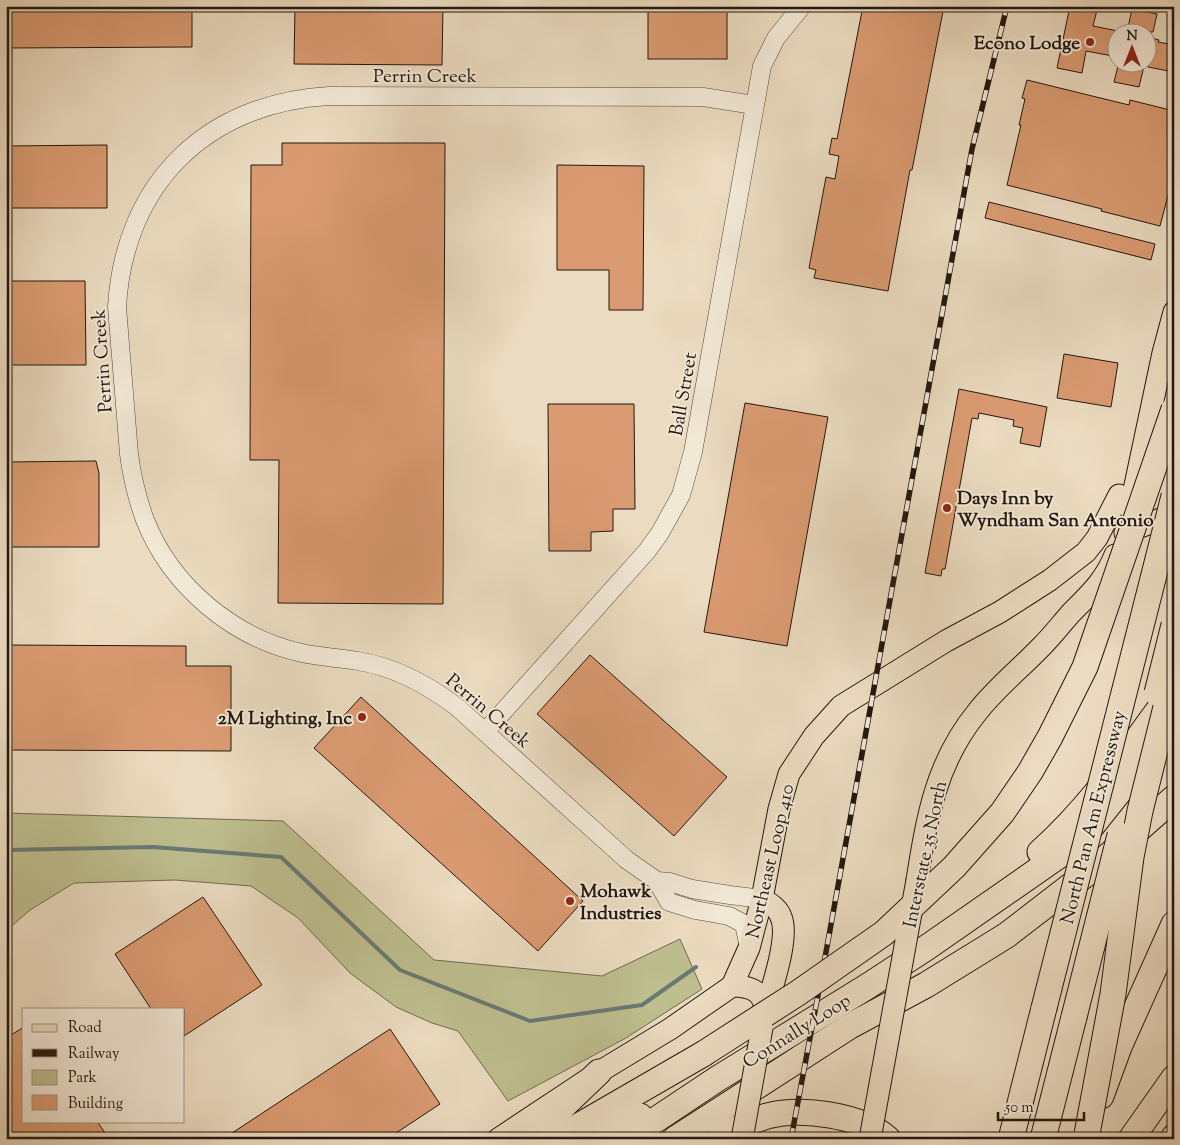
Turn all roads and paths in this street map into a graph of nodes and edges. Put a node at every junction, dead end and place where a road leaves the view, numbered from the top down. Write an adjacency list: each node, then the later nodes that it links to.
1 (802, 6): 2 (street, Ball Street)
2 (754, 105): 15 (street, Ball Street); 15 (street, Perrin Creek)
3 (1174, 312): 4 (main road, Interstate 35 North)
4 (1163, 353): 6 (main road, Interstate 35 North); 9 (main road, Interstate 35 North)
5 (1174, 409): 25 (highway, bridge)
6 (1119, 495): 10 (main road, Interstate 35 North); 18 (main road, Northeast Loop 410)
7 (1174, 496): 41 (highway, North Pan Am Expressway, bridge)
8 (1174, 515): 9 (main road)
9 (1125, 533): 10 (main road, Interstate 35 North)
10 (1071, 613): 39 (main road, Interstate 35 North, bridge)
11 (1174, 625): 29 (highway, North Pan Am Expressway, bridge)
12 (1174, 675): 28 (highway, bridge)
13 (1174, 688): 19 (highway)
14 (1174, 717): 19 (highway)
15 (485, 732): 17 (street, Perrin Creek)
16 (1169, 801): 36 (highway)
17 (658, 881): 18 (street, Perrin Creek); 21 (street, Perrin Creek)
18 (762, 899): 21 (main road, Northeast Loop 410); 24 (main road)
19 (964, 920): 23 (highway, Connally Loop)
20 (1170, 931): 28 (highway, bridge)
21 (749, 948): 22 (main road, Northeast Loop 410)
22 (732, 986): 24 (main road); 26 (main road)
23 (868, 986): 34 (highway); 35 (highway, Connally Loop)
24 (764, 1020): 38 (main road, bridge)
25 (703, 1054): 32 (highway); 33 (highway)
26 (599, 1072): 30 (main road); 31 (highway)
27 (1174, 1078): 42 (highway)
28 (1086, 1136)
29 (1043, 1138)
30 (498, 1139)
31 (529, 1139)
32 (556, 1139)
33 (587, 1139)
34 (602, 1139)
35 (627, 1139)
36 (675, 1139)
37 (719, 1139): 40 (highway)
38 (742, 1139)
39 (870, 1139)
40 (888, 1139)
41 (1011, 1139)
42 (1131, 1139)

